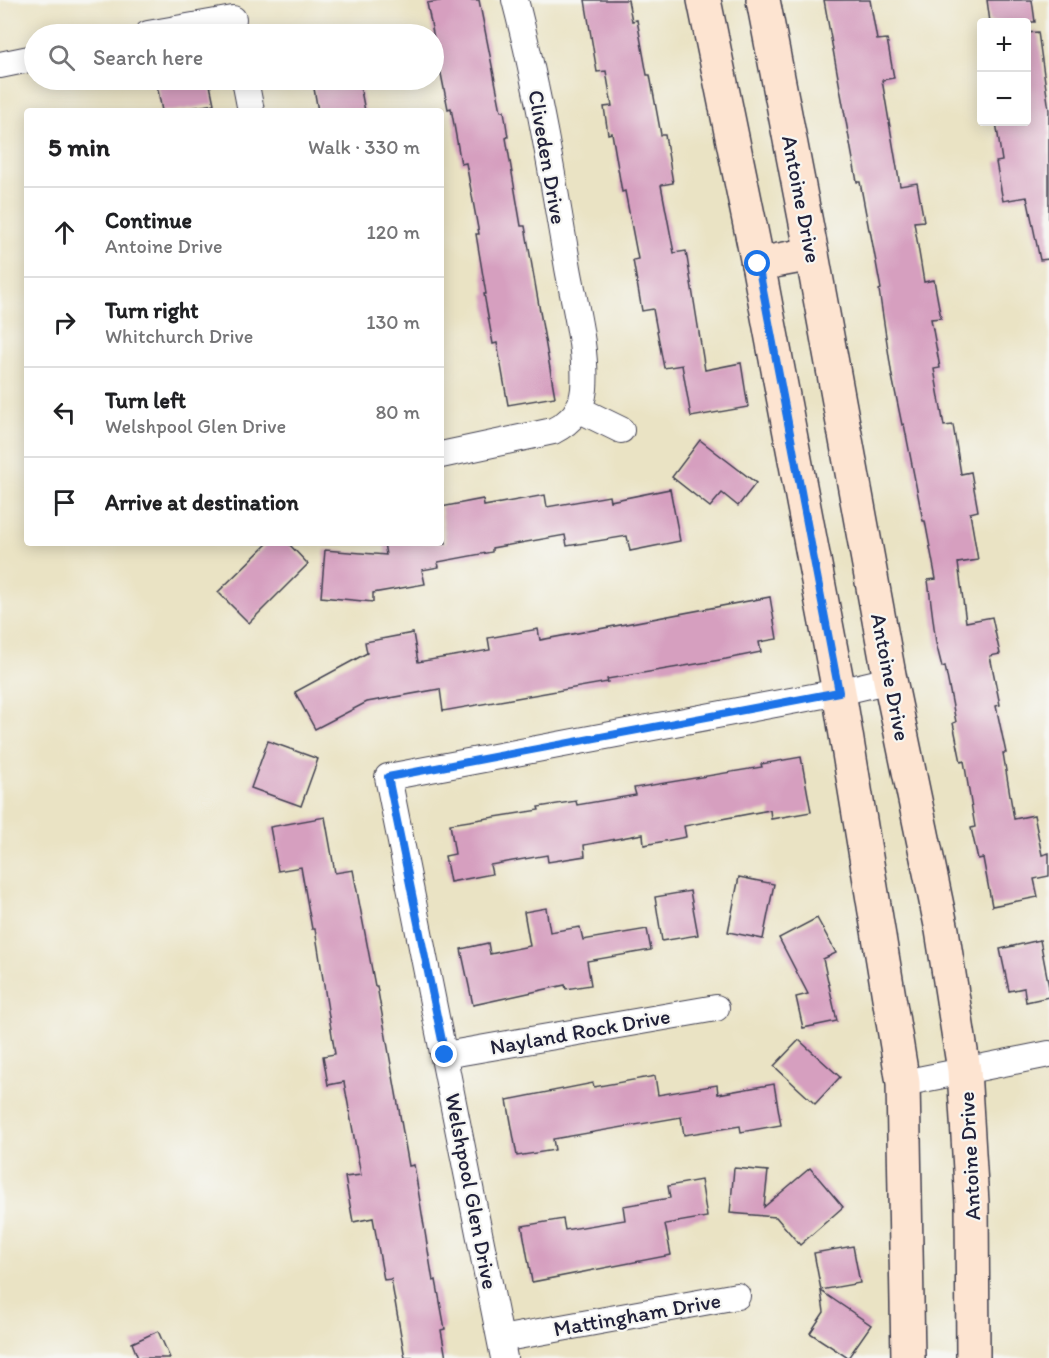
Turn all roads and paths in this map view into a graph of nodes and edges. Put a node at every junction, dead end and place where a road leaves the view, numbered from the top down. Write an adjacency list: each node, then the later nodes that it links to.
1 (515, 0): 12 (street, Cliveden Drive)
2 (704, 0): 11 (main road)
3 (763, 0): 10 (main road, Antoine Drive)
4 (232, 18): 5 (street)
5 (200, 24)
6 (24, 60): 7 (street)
7 (0, 65)
8 (247, 90): 9 (street)
9 (250, 108)
10 (813, 254): 11 (main road); 15 (main road, Antoine Drive)
11 (758, 264): 16 (main road)
12 (578, 409): 13 (street); 14 (street)
13 (621, 430)
14 (444, 454)
15 (890, 680): 16 (street); 20 (main road, Antoine Drive)
16 (839, 692): 19 (street, Welshpool Glen Drive); 21 (main road)
17 (716, 1008): 19 (street, Nayland Rock Drive)
18 (1049, 1054): 20 (street)
19 (445, 1055): 23 (street, Welshpool Glen Drive)
20 (964, 1070): 21 (street); 25 (main road, Antoine Drive)
21 (903, 1083): 24 (main road)
22 (737, 1296): 23 (street, Mattingham Drive)
23 (503, 1348)
24 (908, 1358)
25 (973, 1358)

